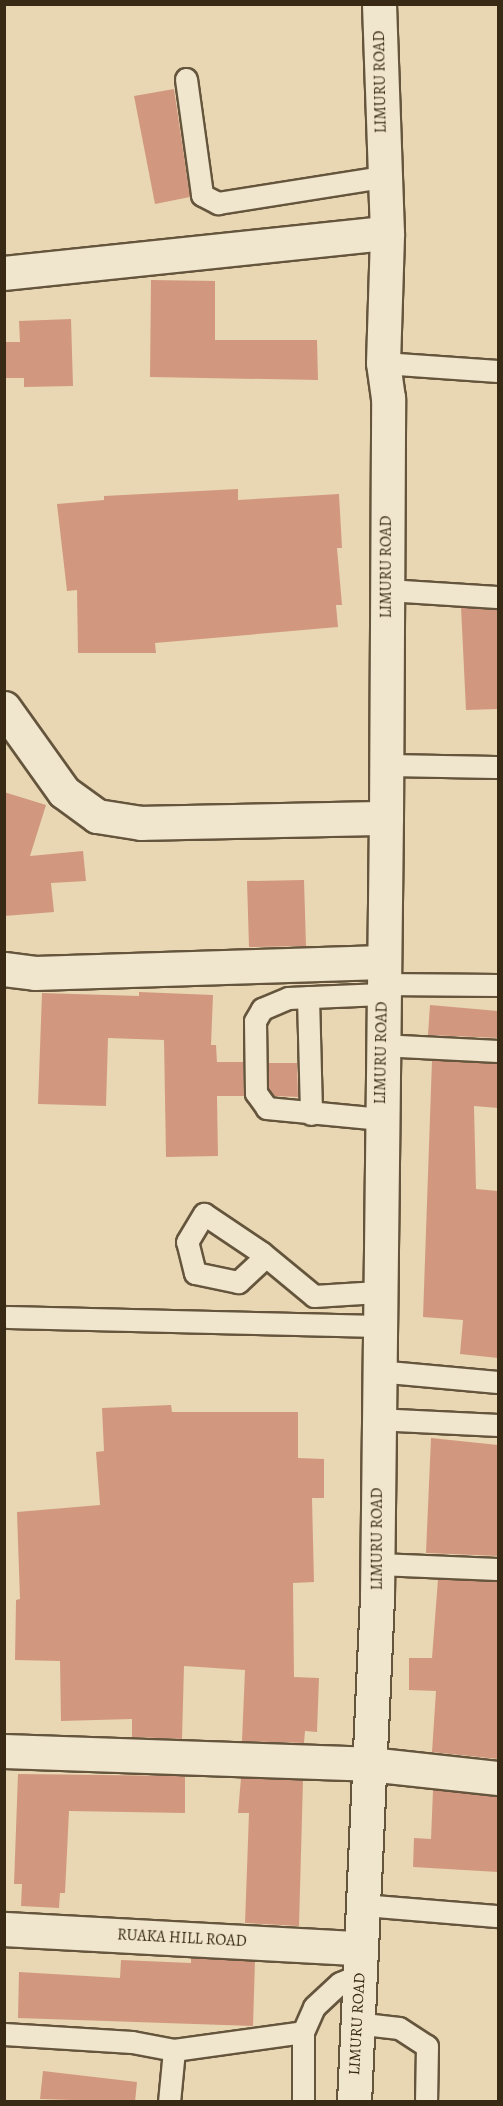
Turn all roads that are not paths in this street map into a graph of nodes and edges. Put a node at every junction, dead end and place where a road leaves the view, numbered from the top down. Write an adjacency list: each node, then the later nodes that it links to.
1 (379, 4): 3 (main road, LIMURU ROAD)
2 (186, 79): 3 (lane)
3 (382, 177): 4 (main road, LIMURU ROAD)
4 (387, 233): 5 (main road); 6 (main road, LIMURU ROAD)
5 (4, 273)
6 (383, 363): 7 (lane); 8 (main road, LIMURU ROAD)
7 (498, 370)
8 (386, 590): 9 (lane); 11 (main road, LIMURU ROAD)
9 (498, 597)
10 (4, 708): 13 (main road)
11 (386, 765): 12 (lane); 13 (main road, LIMURU ROAD)
12 (498, 766)
13 (386, 818): 15 (main road, LIMURU ROAD)
14 (4, 969): 15 (main road)
15 (382, 980): 16 (lane); 17 (lane); 18 (main road, LIMURU ROAD)
16 (498, 985)
17 (308, 997): 20 (lane); 20 (lane)
18 (380, 1045): 19 (lane); 21 (main road, LIMURU ROAD)
19 (498, 1051)
20 (311, 1114): 21 (lane)
21 (381, 1119): 23 (main road, LIMURU ROAD)
22 (265, 1257): 23 (lane)
23 (378, 1292): 25 (main road, LIMURU ROAD)
24 (8, 1317): 25 (lane)
25 (378, 1326): 26 (main road, LIMURU ROAD)
26 (377, 1371): 27 (lane); 28 (main road, LIMURU ROAD)
27 (498, 1382)
28 (375, 1419): 29 (lane); 30 (main road, LIMURU ROAD)
29 (498, 1425)
30 (377, 1564): 31 (lane); 33 (main road, LIMURU ROAD)
31 (498, 1569)
32 (4, 1751): 33 (main road)
33 (369, 1764): 34 (main road); 35 (main road, LIMURU ROAD)
34 (498, 1778)
35 (363, 1905): 36 (lane); 38 (main road, LIMURU ROAD)
36 (498, 1916)
37 (4, 1929): 38 (main road, RUAKA HILL ROAD)
38 (360, 1961): 39 (main road, LIMURU ROAD); 40 (lane)
39 (355, 2023): 45 (main road, LIMURU ROAD); 46 (lane)
40 (303, 2032): 42 (lane); 44 (lane)
41 (4, 2034): 42 (lane)
42 (174, 2050): 43 (lane)
43 (169, 2102)
44 (303, 2102)
45 (354, 2102)
46 (426, 2102)

